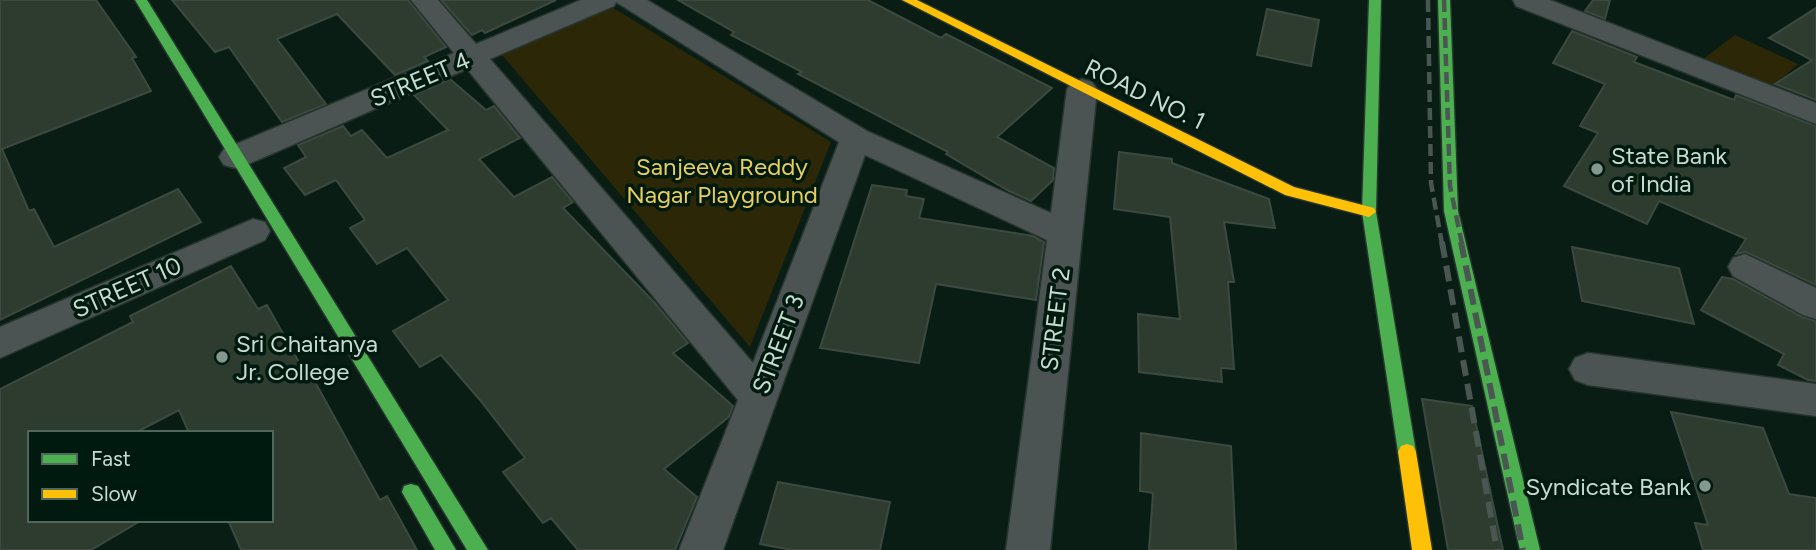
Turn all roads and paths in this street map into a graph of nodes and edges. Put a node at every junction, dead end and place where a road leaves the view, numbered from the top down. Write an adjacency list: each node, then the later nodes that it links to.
1 (141, 0): 13 (main road)
2 (424, 0): 9 (street)
3 (604, 0): 9 (street, STREET 4)
4 (628, 0): 12 (street)
5 (908, 0): 10 (main road, ROAD NO. 1)
6 (1375, 0): 14 (main road)
7 (1444, 0): 29 (main road)
8 (1525, 0): 11 (street)
9 (473, 56): 13 (street, STREET 4); 21 (street)
10 (1082, 89): 14 (main road, ROAD NO. 1); 16 (street, STREET 2)
11 (1816, 114)
12 (856, 138): 16 (street); 21 (street, STREET 3)
13 (235, 157): 25 (main road)
14 (1370, 212): 28 (main road)
15 (253, 231): 19 (street, STREET 10)
16 (1065, 234): 27 (street, STREET 2)
17 (1745, 267): 18 (street)
18 (1816, 305)
19 (0, 343)
20 (1588, 369): 22 (street)
21 (758, 397): 26 (street, STREET 3)
22 (1816, 400)
23 (404, 479): 24 (main road)
24 (446, 550)
25 (478, 550)
26 (701, 550)
27 (1028, 550)
28 (1422, 550)
29 (1531, 550)

